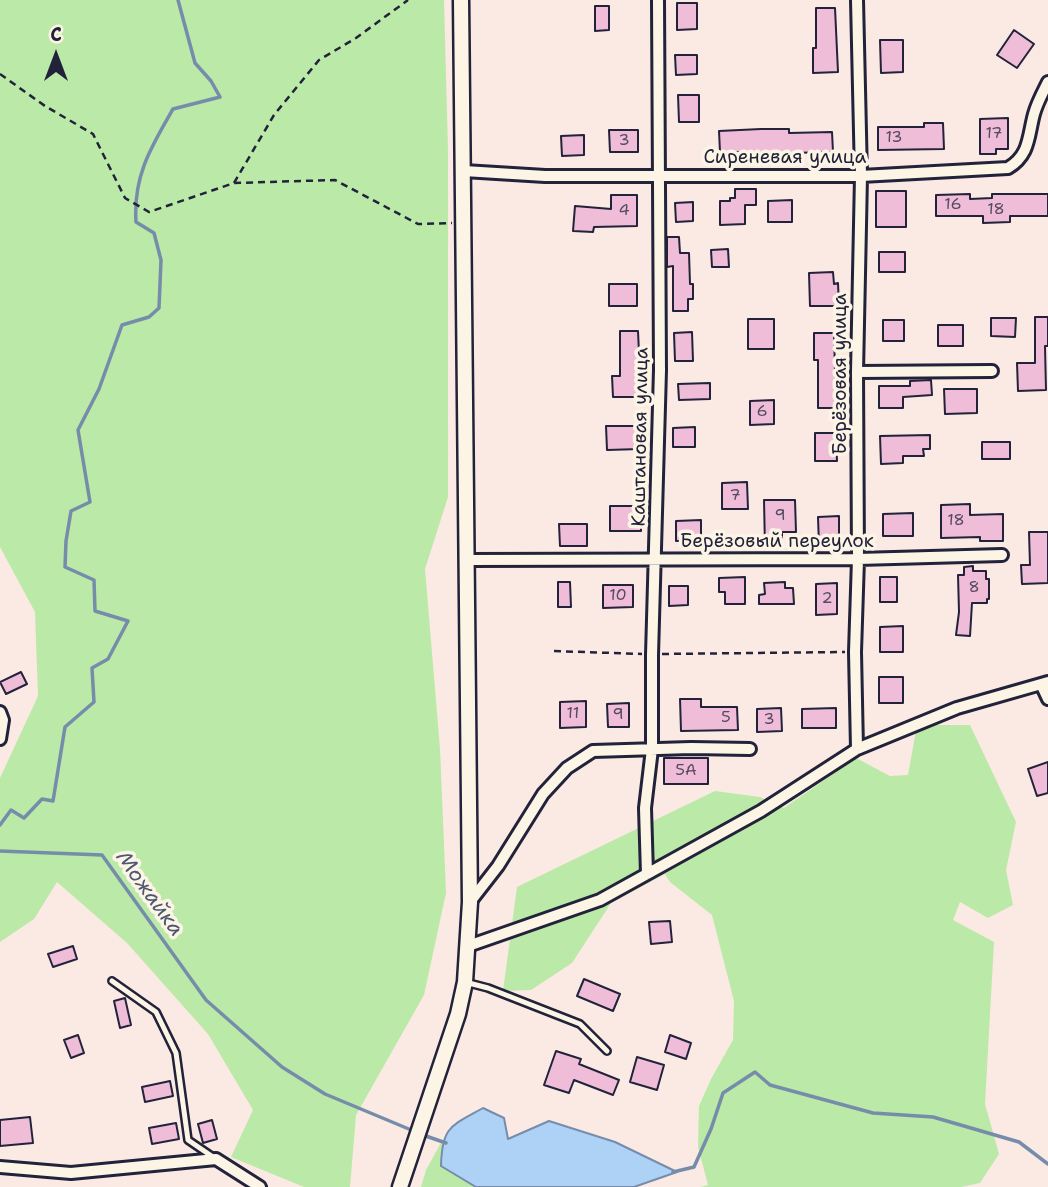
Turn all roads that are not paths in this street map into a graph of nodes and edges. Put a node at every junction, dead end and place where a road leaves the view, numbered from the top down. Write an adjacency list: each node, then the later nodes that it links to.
1 (461, 0): 5 (main road)
2 (657, 0): 6 (street, Каштановая улица)
3 (857, 0): 7 (street, Берёзовая улица)
4 (1048, 82): 7 (street, Сиреневая улица)
5 (464, 171): 6 (street, Сиреневая улица); 12 (main road)
6 (659, 175): 7 (street, Сиреневая улица); 13 (street, Каштановая улица)
7 (861, 176): 9 (street, Берёзовая улица)
8 (992, 371): 9 (street)
9 (857, 372): 11 (street, Берёзовая улица)
10 (1002, 555): 11 (street, Берёзовый переулок)
11 (858, 559): 13 (street, Берёзовый переулок); 20 (street, Берёзовая улица)
12 (468, 560): 13 (street, Берёзовый переулок); 22 (main road)
13 (656, 560): 18 (street, Каштановая улица)
14 (1045, 683): 15 (street); 20 (street)
15 (1048, 699)
16 (0, 712): 17 (street)
17 (0, 740)
18 (652, 749): 19 (street); 21 (street, Каштановая улица); 22 (street)
19 (750, 749)
20 (858, 749): 21 (street)
21 (647, 874): 23 (street)
22 (470, 902): 23 (main road)
23 (468, 946): 25 (main road)
24 (112, 981): 27 (lane)
25 (465, 982): 26 (lane); 30 (main road)
26 (607, 1051)
27 (216, 1159): 28 (street); 29 (street)
28 (0, 1167)
29 (260, 1187)
30 (400, 1187)

